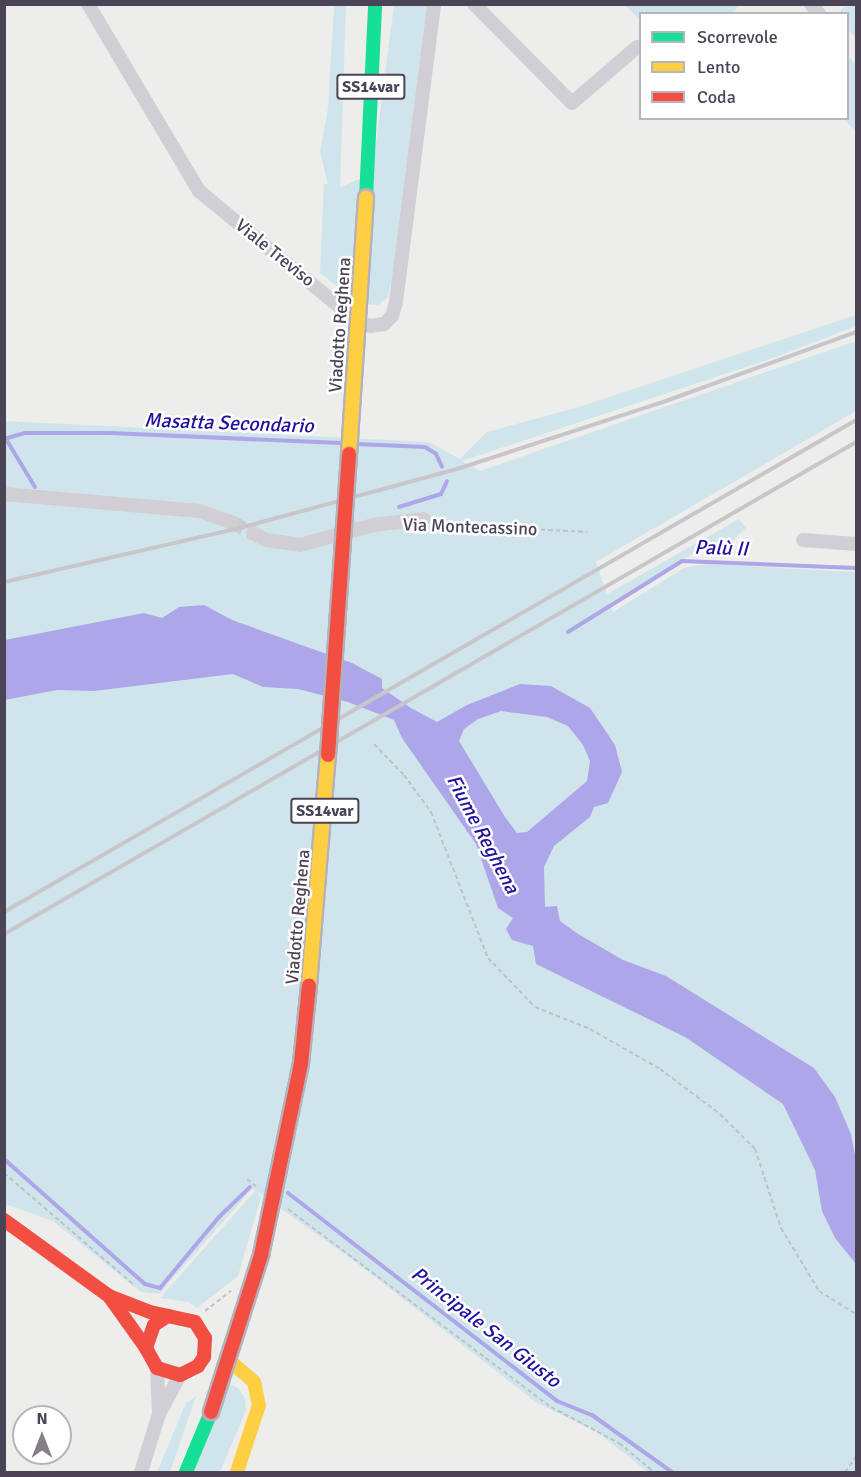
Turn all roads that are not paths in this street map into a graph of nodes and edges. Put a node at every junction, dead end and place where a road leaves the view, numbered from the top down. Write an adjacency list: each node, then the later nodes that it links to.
1 (88, 4): 5 (street, Viale Treviso)
2 (362, 4): 8 (main road)
3 (375, 4): 8 (main road, SS14var)
4 (388, 4): 8 (main road)
5 (434, 4)
6 (474, 4): 7 (street)
7 (637, 47)
8 (366, 169): 26 (main road, Viadotto Reghena / SS14var, bridge)
9 (4, 494): 11 (street)
10 (426, 521): 12 (street, Via Montecassino)
11 (231, 522)
12 (253, 533)
13 (802, 540): 14 (street)
14 (856, 543)
15 (4, 1220): 16 (main road)
16 (109, 1296): 17 (main road); 19 (main road)
17 (168, 1316): 18 (main road); 19 (main road)
18 (206, 1342): 20 (main road); 21 (main road)
19 (146, 1348): 22 (main road)
20 (230, 1361): 21 (main road); 27 (main road)
21 (198, 1366): 23 (main road)
22 (157, 1368): 23 (main road); 24 (street)
23 (180, 1375): 24 (street)
24 (159, 1414): 25 (street)
25 (141, 1473)
26 (186, 1473)
27 (237, 1473)

